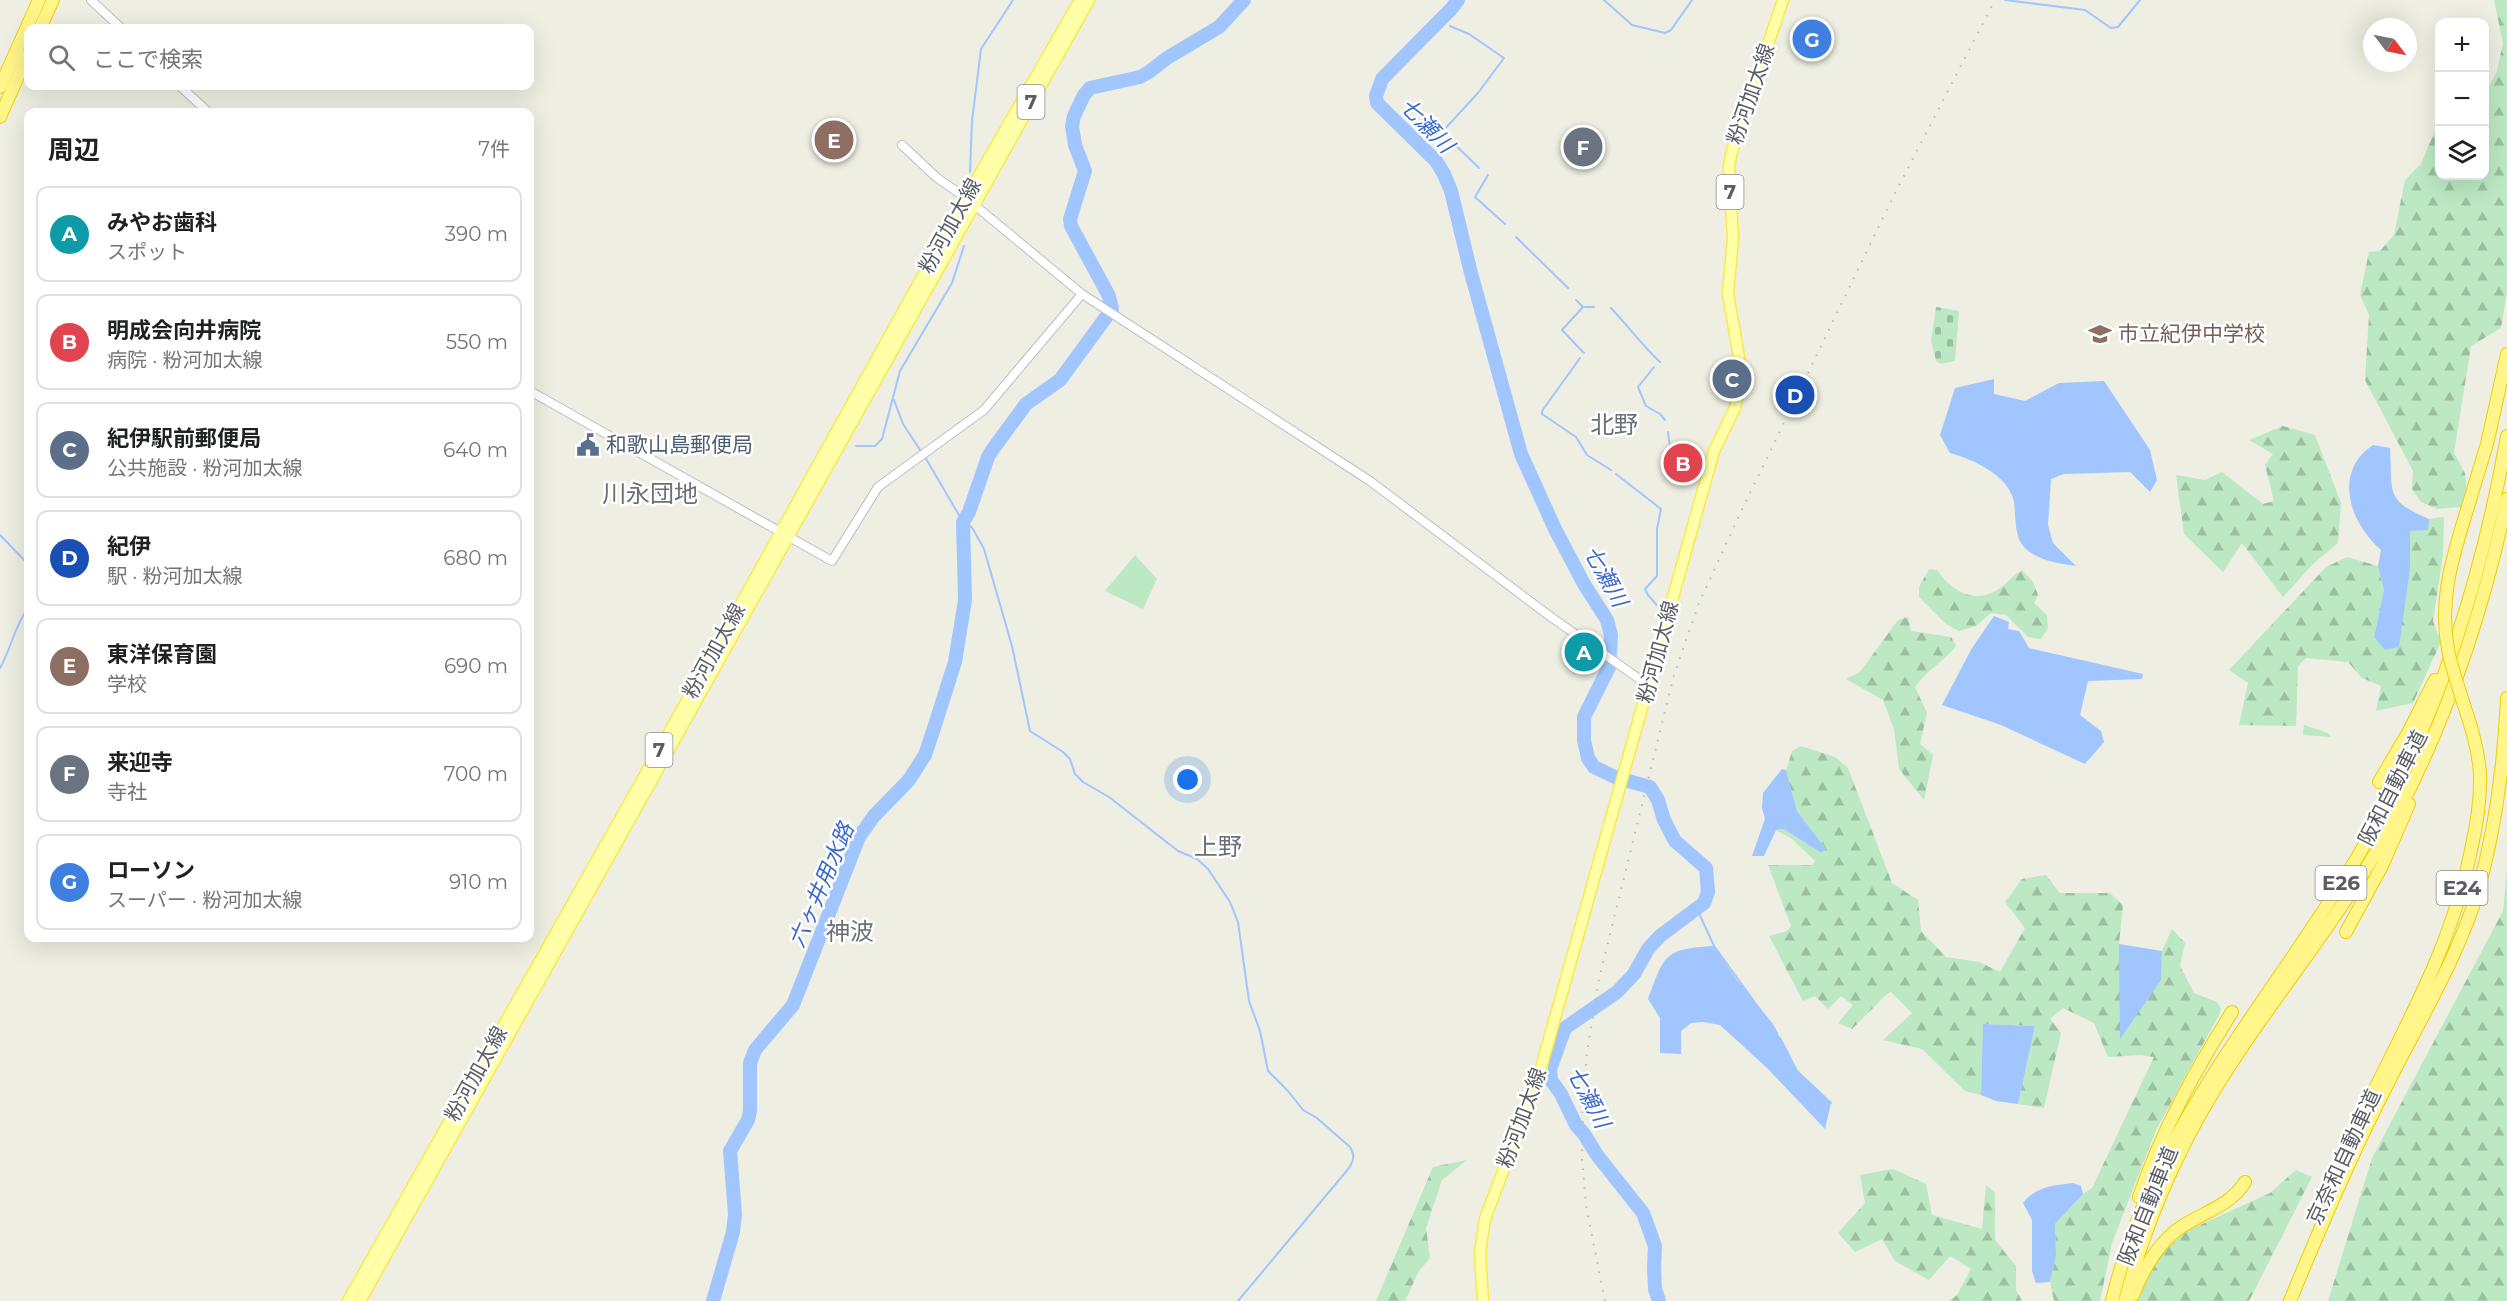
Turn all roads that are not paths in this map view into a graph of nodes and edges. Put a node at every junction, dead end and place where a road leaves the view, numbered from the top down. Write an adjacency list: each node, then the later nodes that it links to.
1 (39, 0): 7 (highway)
2 (53, 0): 8 (highway)
3 (91, 0): 9 (street)
4 (1080, 0): 17 (main road, 粉河加太線 / 7)
5 (1089, 0): 17 (main road, 粉河加太線 / 7)
6 (1784, 0): 25 (main road, 粉河加太線 / 7)
7 (28, 24)
8 (42, 24)
9 (117, 24)
10 (24, 33): 12 (highway)
11 (24, 63): 15 (highway)
12 (0, 87)
13 (184, 90): 14 (street)
14 (204, 108)
15 (0, 117)
16 (902, 145): 17 (street)
17 (970, 201): 18 (street); 24 (main road, 粉河加太線 / 7)
18 (1082, 294): 24 (street); 25 (street)
19 (2507, 354): 31 (highway, E24, bridge)
20 (534, 394): 24 (street)
21 (2507, 436): 23 (highway, 阪和自動車道 / E26)
22 (2507, 499): 27 (highway, 阪和自動車道 / E26)
23 (2491, 515): 28 (highway); 33 (highway, 阪和自動車道 / E26)
24 (784, 534): 34 (main road, 粉河加太線 / 7); 35 (main road, 粉河加太線 / 7)
25 (1648, 685): 36 (main road, 粉河加太線 / 7)
26 (2507, 698): 31 (highway, E24)
27 (2446, 704): 29 (highway); 33 (highway, 阪和自動車道 / E26)
28 (2379, 782)
29 (2346, 932)
30 (2232, 1012): 33 (highway)
31 (2392, 1064): 38 (highway, 京奈和自動車道 / E24); 39 (highway, E24)
32 (2245, 1182): 37 (highway)
33 (2117, 1299)
34 (348, 1301)
35 (360, 1301)
36 (1483, 1301)
37 (2131, 1301)
38 (2281, 1301)
39 (2290, 1301)

